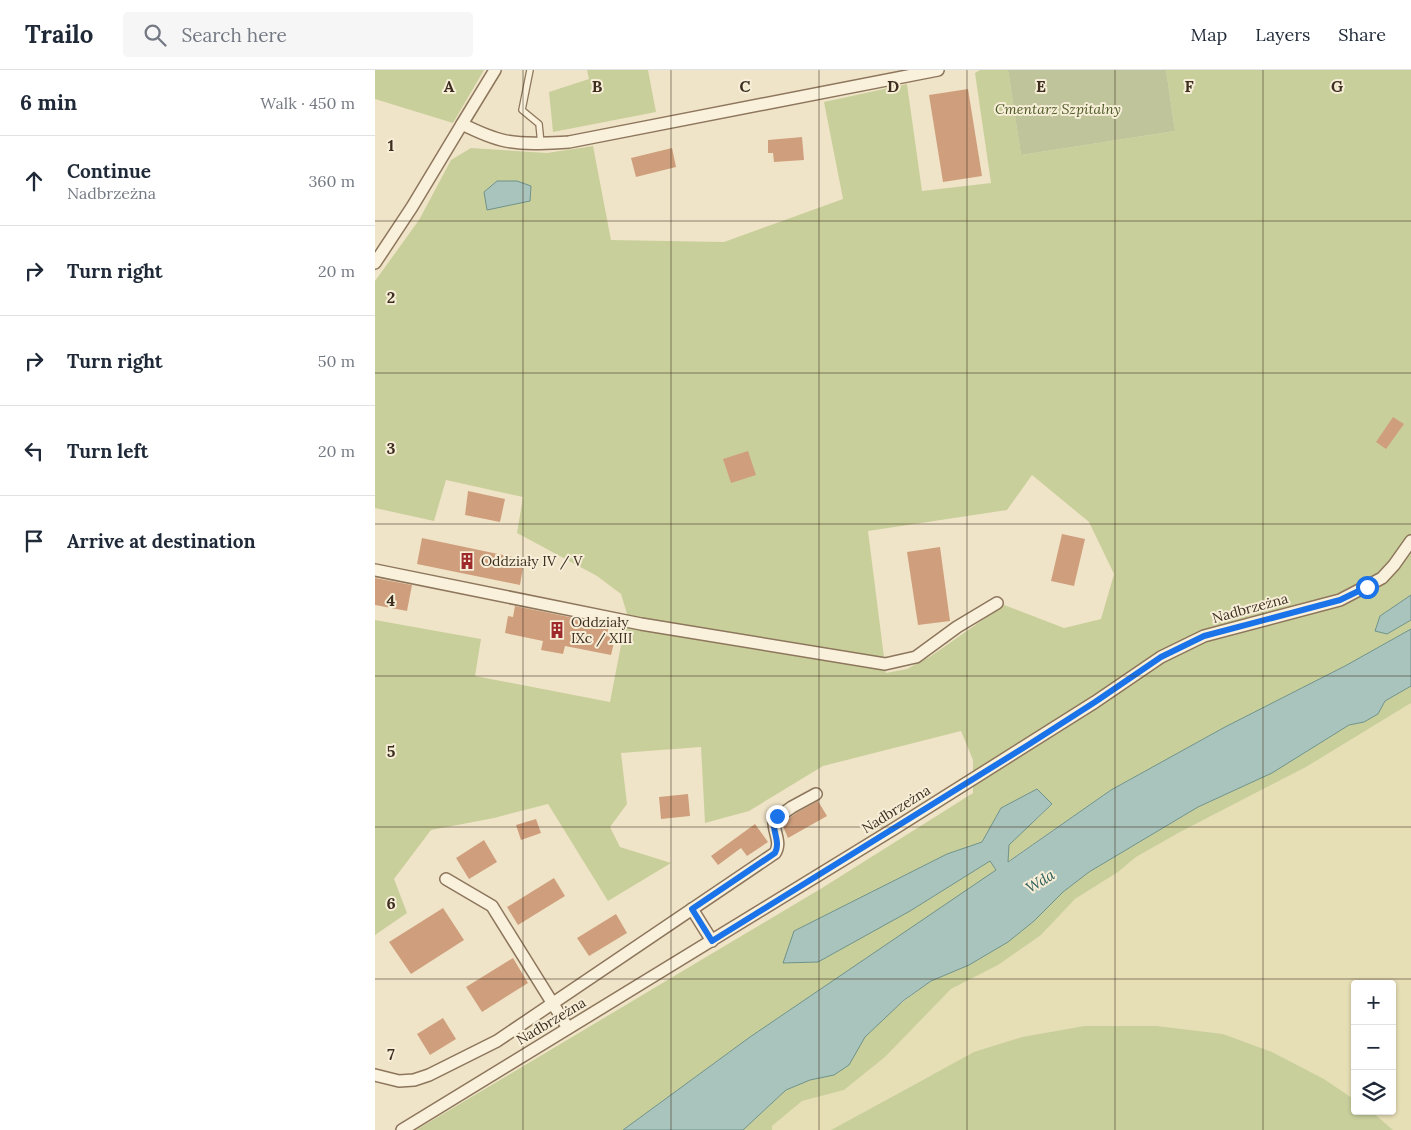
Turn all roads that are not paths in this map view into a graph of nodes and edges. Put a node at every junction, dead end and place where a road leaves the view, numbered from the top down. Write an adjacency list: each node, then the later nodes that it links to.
1 (495, 70): 4 (street)
2 (530, 70): 5 (lane)
3 (938, 70): 5 (street)
4 (462, 124): 5 (street); 6 (street)
5 (541, 144)
6 (375, 263)
7 (1411, 540): 13 (street, Nadbrzeżna)
8 (375, 570): 9 (street)
9 (997, 603)
10 (816, 794): 12 (street)
11 (446, 878): 14 (street)
12 (692, 909): 13 (street); 14 (street)
13 (712, 941): 15 (street, Nadbrzeżna)
14 (552, 1004): 15 (street); 16 (street)
15 (569, 1028): 17 (street, Nadbrzeżna)
16 (375, 1075)
17 (402, 1130)

